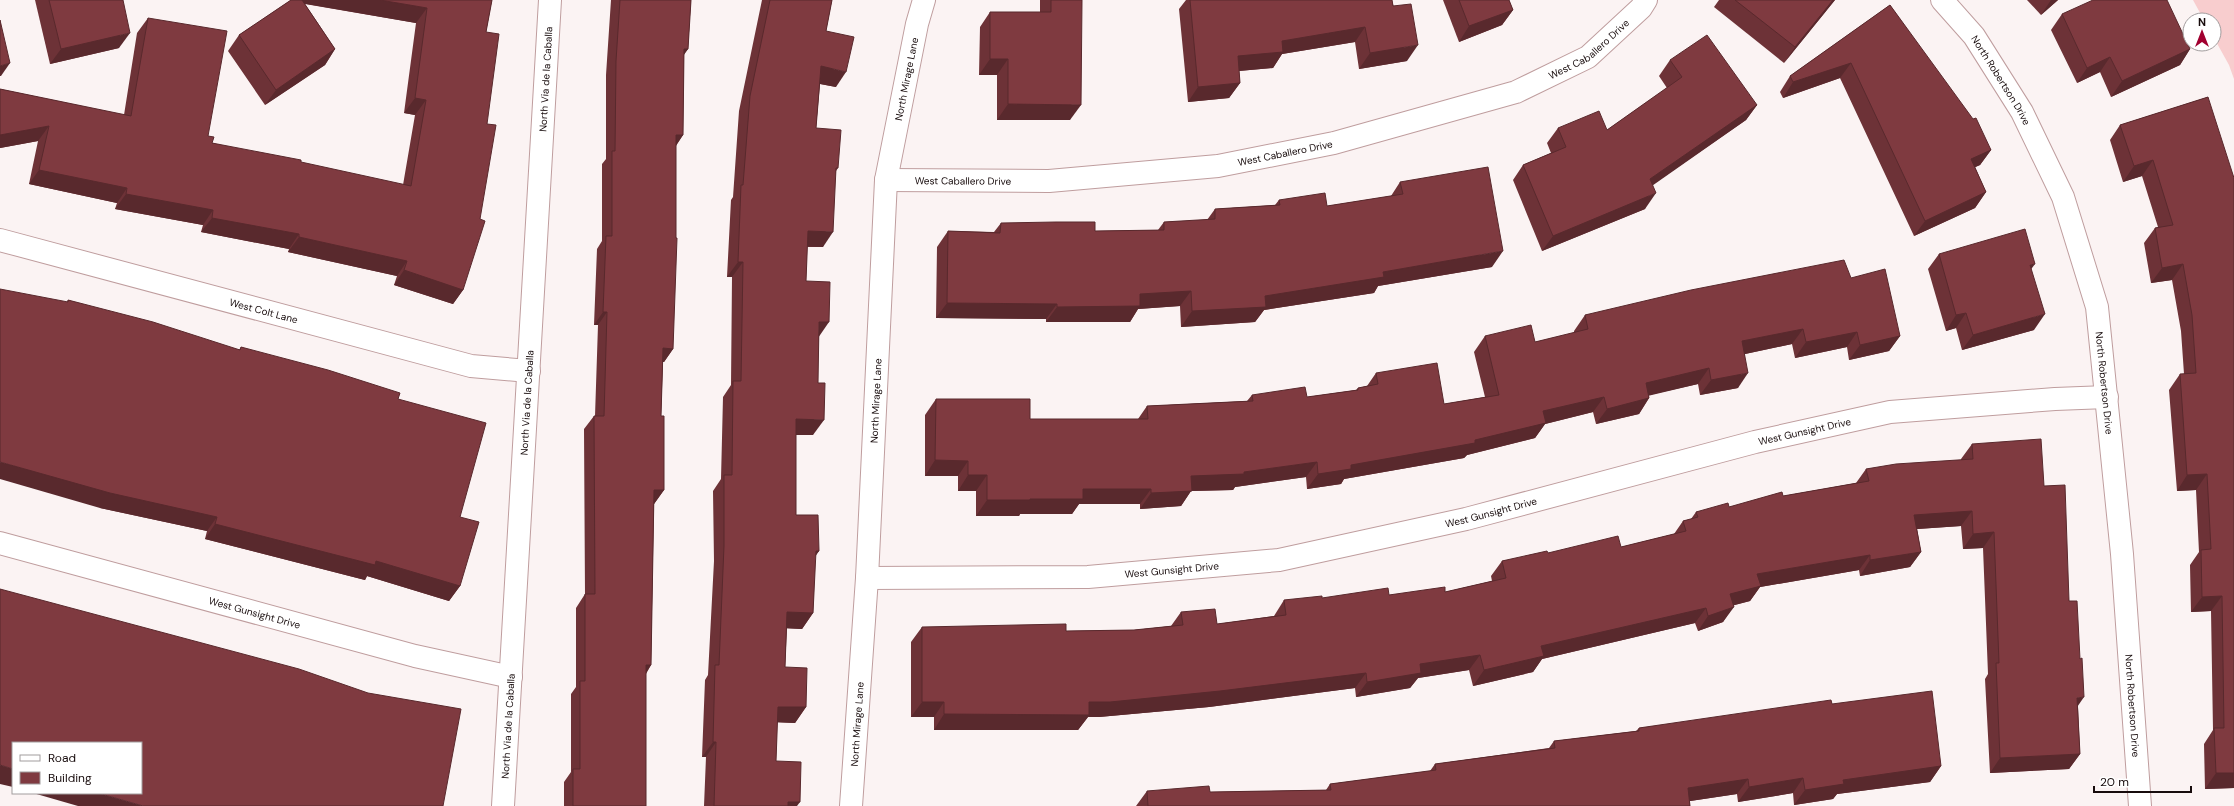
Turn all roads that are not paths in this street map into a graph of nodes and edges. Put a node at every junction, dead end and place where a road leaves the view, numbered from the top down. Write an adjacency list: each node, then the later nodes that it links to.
1 (550, 0): 7 (street, North Via de la Caballa)
2 (924, 0): 5 (street, North Mirage Lane)
3 (1646, 0): 5 (street, West Caballero Drive)
4 (1942, 0): 8 (street, North Robertson Drive)
5 (886, 180): 10 (street, North Mirage Lane)
6 (0, 240): 7 (street, West Colt Lane)
7 (529, 371): 11 (street, North Via de la Caballa)
8 (2107, 397): 10 (street, West Gunsight Drive); 14 (street, North Robertson Drive)
9 (0, 543): 11 (street, West Gunsight Drive)
10 (867, 578): 13 (street, North Mirage Lane)
11 (511, 676): 12 (street, North Via de la Caballa)
12 (503, 806)
13 (851, 806)
14 (2140, 806)

